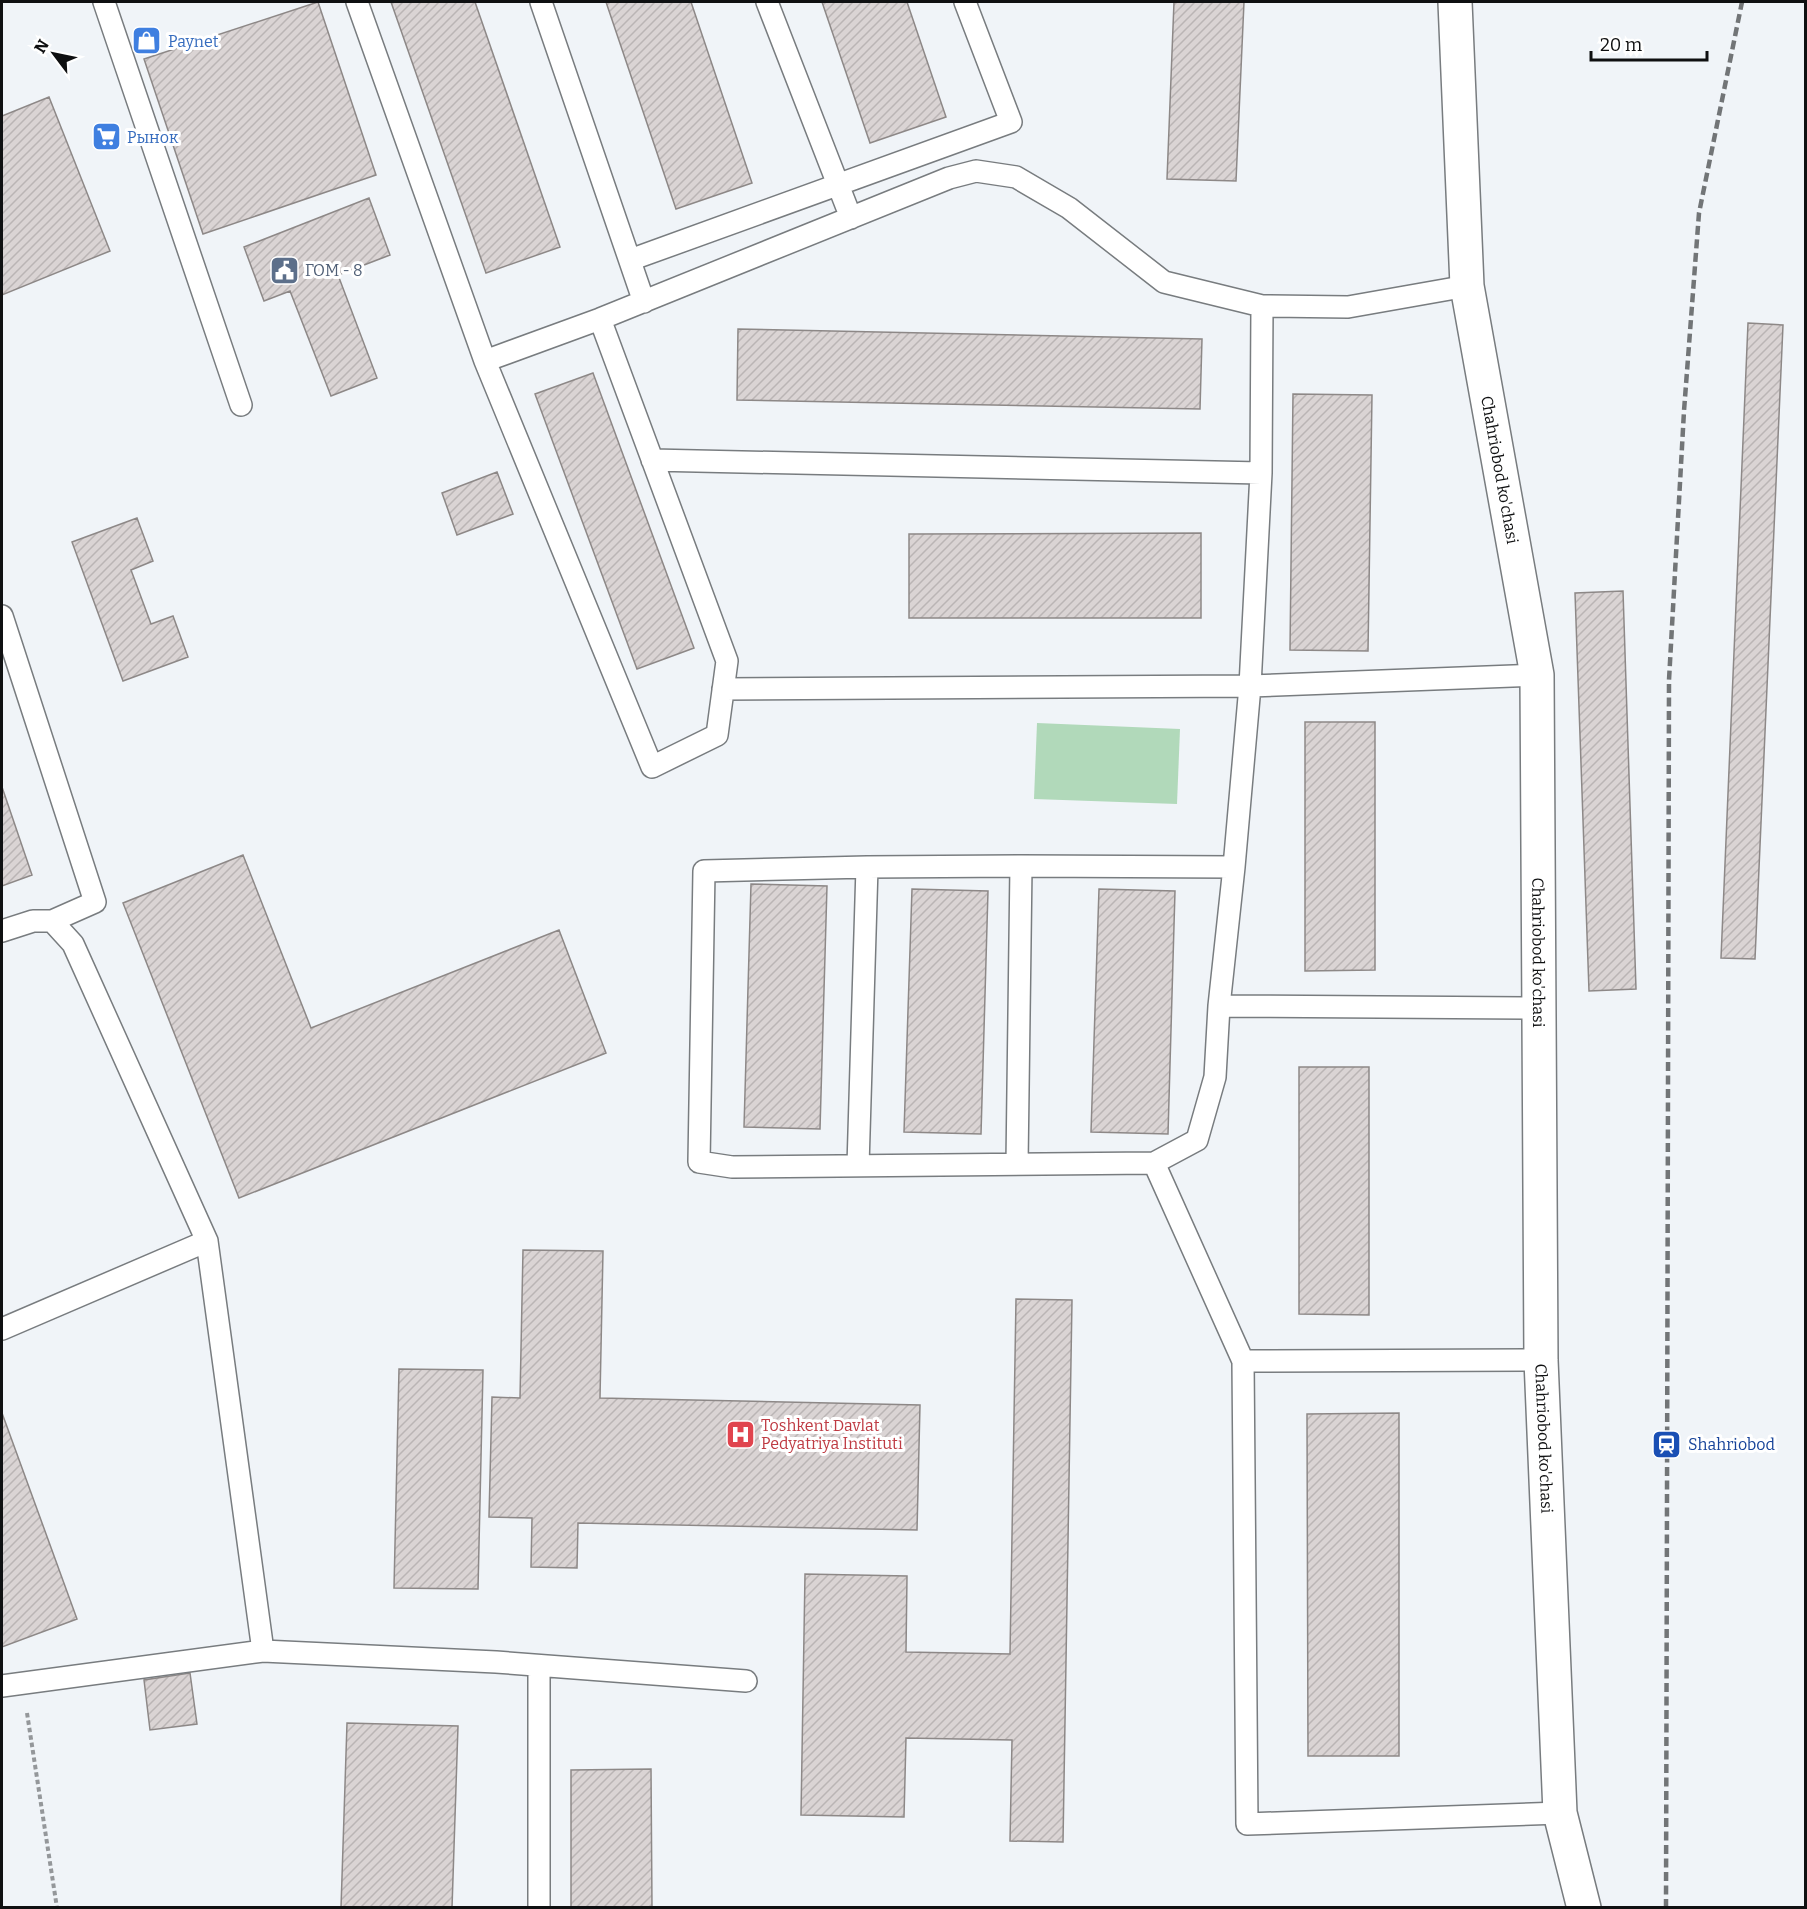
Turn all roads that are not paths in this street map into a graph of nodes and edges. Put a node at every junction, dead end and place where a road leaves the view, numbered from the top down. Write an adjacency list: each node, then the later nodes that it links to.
1 (104, 2): 15 (lane)
2 (357, 2): 14 (lane)
3 (541, 2): 9 (lane)
4 (767, 2): 7 (lane)
5 (965, 2): 7 (lane)
6 (1455, 2): 10 (street, Chahriobod ko'chasi)
7 (838, 184): 8 (lane); 9 (lane)
8 (851, 218): 11 (lane); 12 (lane)
9 (630, 260): 11 (lane)
10 (1467, 286): 12 (lane); 19 (street, Chahriobod ko'chasi)
11 (644, 302): 13 (lane)
12 (1262, 306): 17 (lane)
13 (600, 319): 14 (lane); 16 (lane)
14 (485, 361): 21 (lane)
15 (241, 405)
16 (652, 460): 17 (lane); 21 (lane)
17 (1261, 473): 20 (lane)
18 (2, 616): 25 (lane)
19 (1537, 675): 20 (lane); 28 (street, Chahriobod ko'chasi)
20 (1250, 686): 21 (lane); 24 (lane)
21 (723, 689)
22 (1021, 866): 23 (lane); 24 (lane); 30 (lane)
23 (867, 867): 31 (lane); 31 (lane)
24 (1234, 867): 27 (lane)
25 (52, 921): 26 (lane); 32 (lane)
26 (2, 931)
27 (1219, 1006): 28 (lane); 29 (lane)
28 (1538, 1008): 34 (street, Chahriobod ko'chasi)
29 (1154, 1163): 30 (lane); 35 (lane)
30 (1017, 1164): 31 (lane)
31 (858, 1166)
32 (207, 1241): 33 (lane); 36 (lane)
33 (2, 1329)
34 (1541, 1360): 35 (lane); 40 (street, Chahriobod ko'chasi)
35 (1243, 1361): 40 (lane)
36 (263, 1651): 37 (lane); 39 (lane)
37 (539, 1666): 38 (lane); 41 (lane)
38 (746, 1681)
39 (2, 1686)
40 (1560, 1813): 42 (street, Chahriobod ko'chasi)
41 (539, 1908)
42 (1584, 1908)

